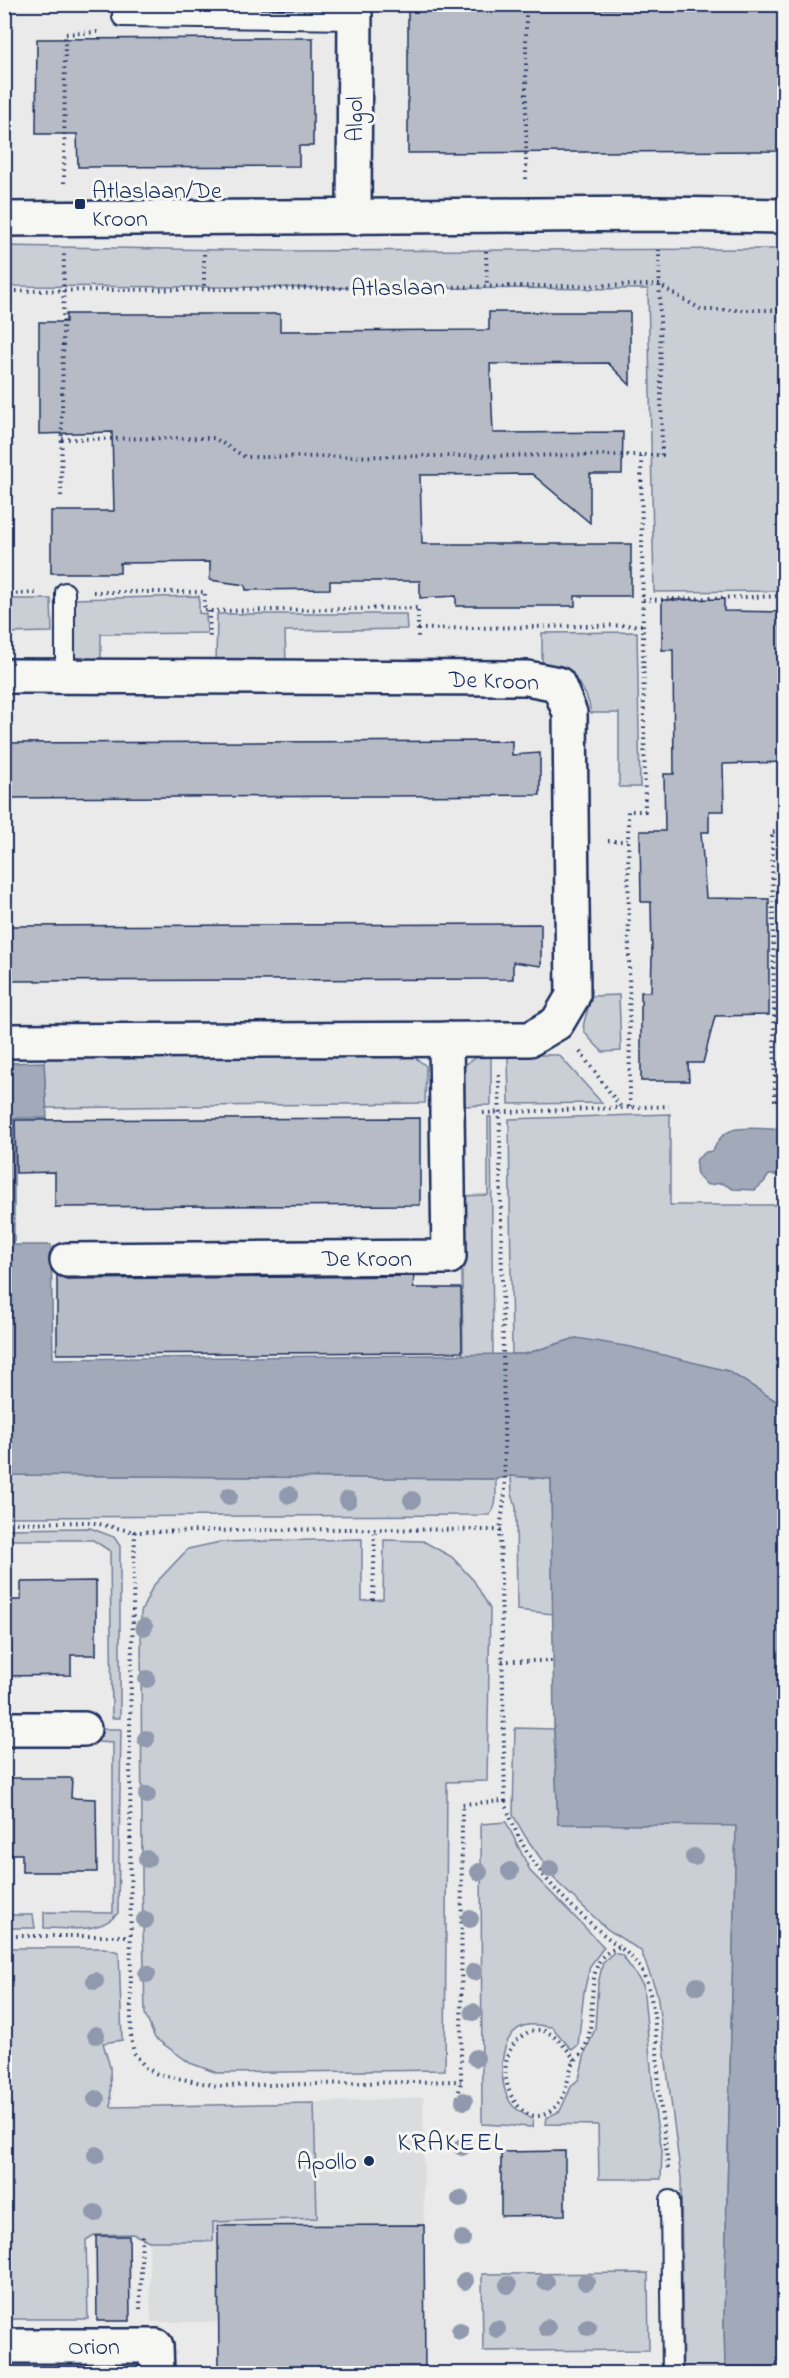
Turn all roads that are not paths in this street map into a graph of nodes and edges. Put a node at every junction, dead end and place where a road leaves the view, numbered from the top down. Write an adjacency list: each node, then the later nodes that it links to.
1 (122, 4): 2 (lane, Algol)
2 (355, 12): 4 (street, Algol)
3 (784, 216): 4 (street)
4 (354, 218): 5 (street)
5 (4, 219)
6 (65, 592): 8 (lane)
7 (4, 676): 8 (street, De Kroon)
8 (65, 676): 9 (street, De Kroon)
9 (446, 1039): 10 (street, De Kroon); 11 (street, De Kroon)
10 (4, 1041)
11 (67, 1260)
12 (4, 1729): 13 (street)
13 (84, 1729)
14 (670, 2200): 16 (lane)
15 (4, 2346): 17 (street, Orion)
16 (672, 2371)
17 (157, 2373)

